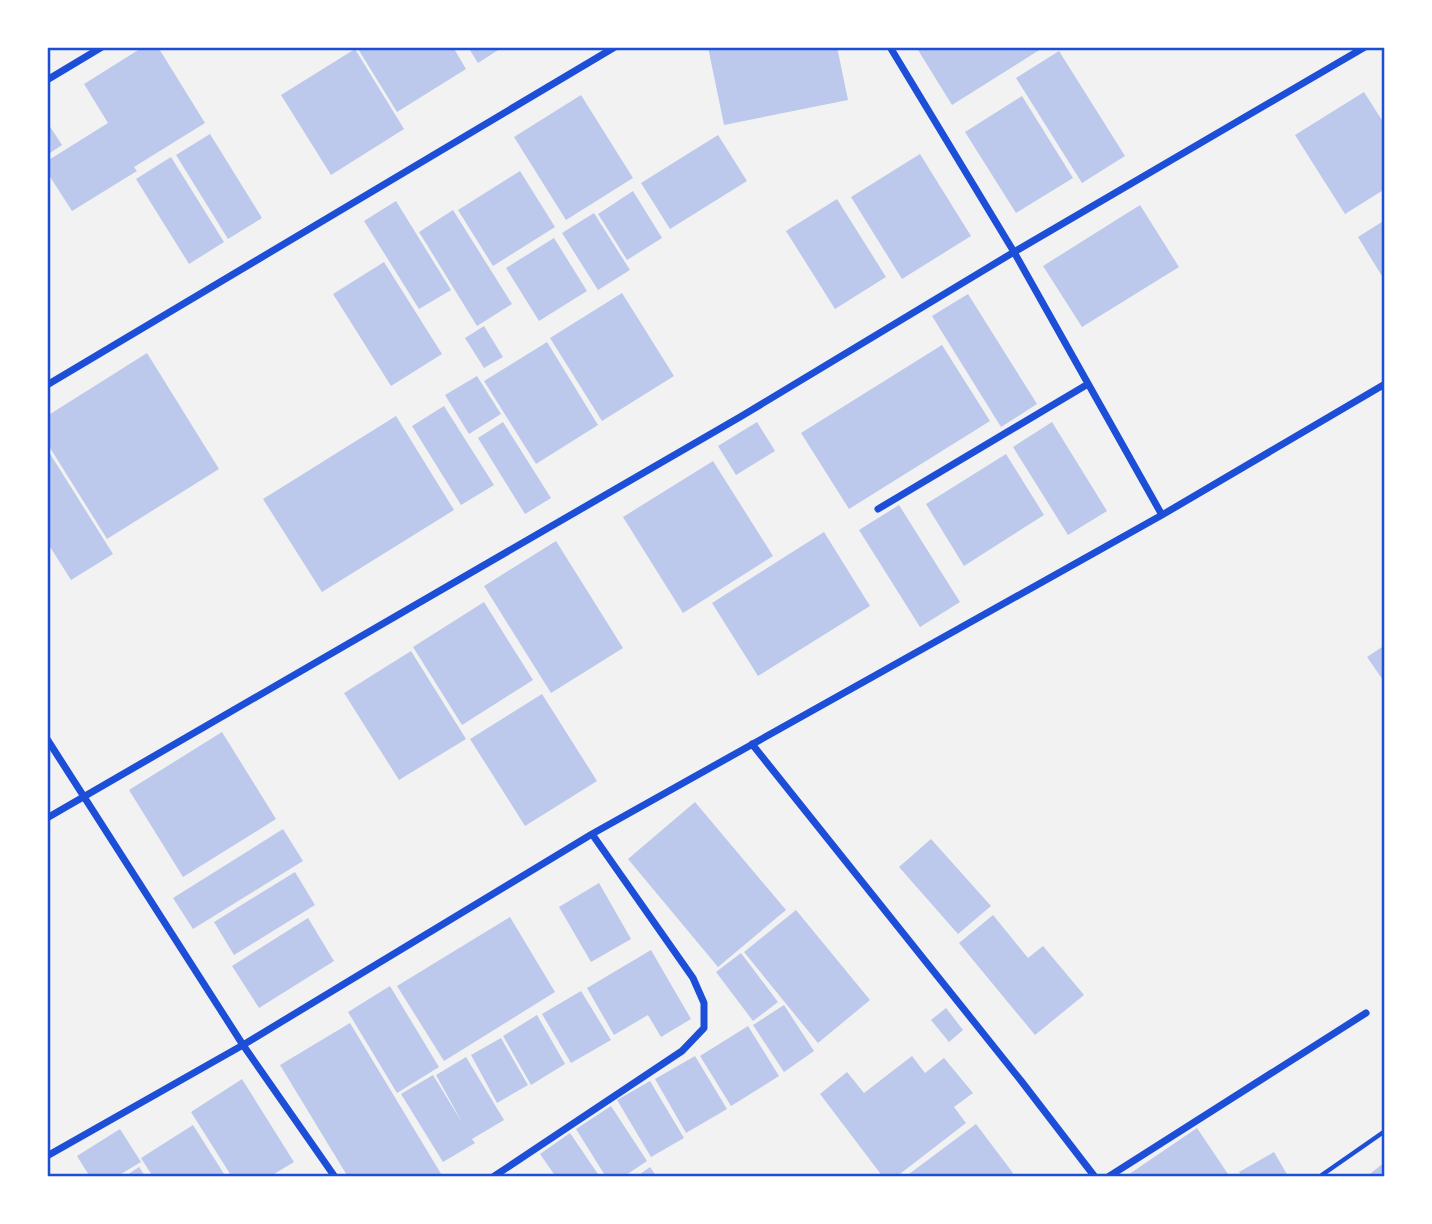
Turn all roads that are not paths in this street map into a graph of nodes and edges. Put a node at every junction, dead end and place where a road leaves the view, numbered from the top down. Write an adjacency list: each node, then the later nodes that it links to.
1 (102, 47): 5 (street)
2 (615, 47): 9 (street)
3 (890, 47): 6 (street)
4 (1365, 47): 6 (street)
5 (47, 80)
6 (1014, 252): 7 (street); 14 (street)
7 (1088, 384): 10 (street); 11 (street)
8 (1385, 384): 11 (street)
9 (47, 385)
10 (878, 509)
11 (1162, 515): 13 (street)
12 (47, 739): 14 (street)
13 (752, 744): 16 (street); 22 (street)
14 (83, 797): 15 (street); 18 (street)
15 (47, 818)
16 (592, 834): 18 (street); 21 (street)
17 (1366, 1013): 23 (street)
18 (243, 1045): 19 (street); 20 (street)
19 (47, 1156)
20 (335, 1177)
21 (493, 1177)
22 (1095, 1177)
23 (1108, 1177)

